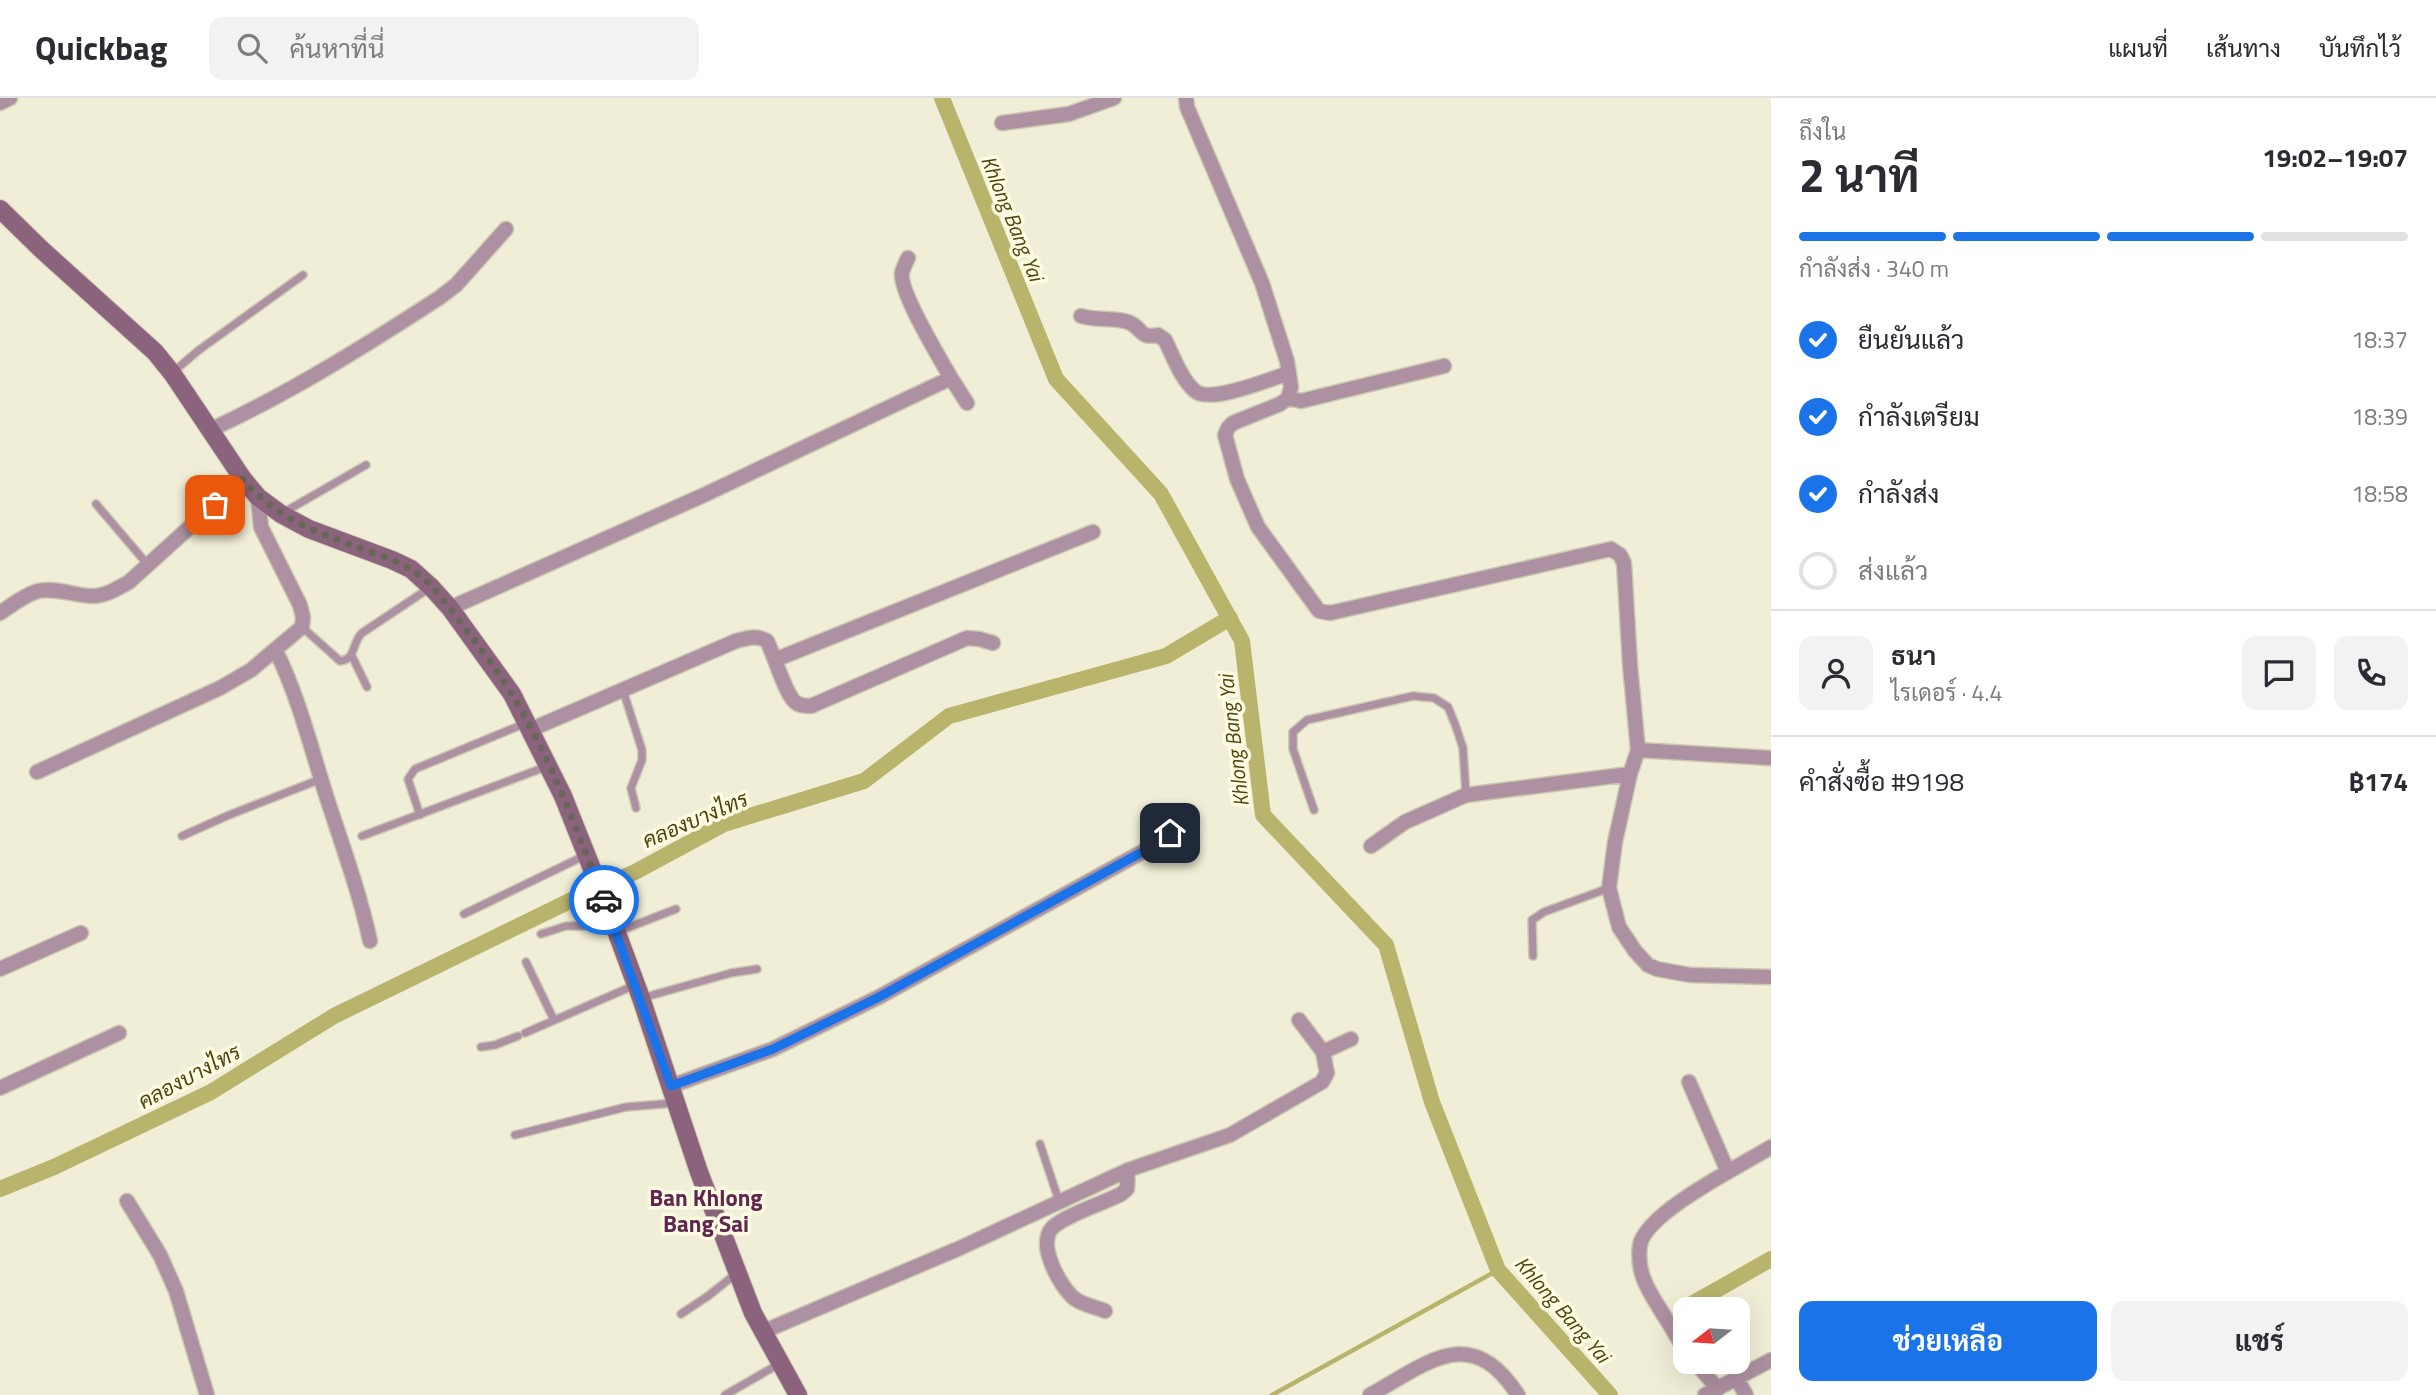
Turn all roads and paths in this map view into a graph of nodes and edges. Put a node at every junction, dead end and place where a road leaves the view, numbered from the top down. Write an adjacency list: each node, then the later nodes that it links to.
1 (10, 98): 4 (street)
2 (1114, 98): 5 (street)
3 (1185, 98): 13 (street)
4 (0, 103)
5 (1002, 123)
6 (0, 209): 12 (street)
7 (506, 229): 17 (street)
8 (908, 258): 14 (street)
9 (303, 275): 12 (lane)
10 (1081, 316): 13 (street)
11 (1444, 366): 15 (street)
12 (172, 373): 17 (street)
13 (1289, 373): 15 (street)
14 (951, 378): 16 (street); 26 (street)
15 (1288, 398): 36 (street)
16 (967, 403)
17 (210, 430): 19 (street)
18 (366, 465): 22 (lane)
19 (243, 479): 20 (street); 24 (street)
20 (258, 497): 22 (street); 28 (street)
21 (96, 504): 24 (lane)
22 (281, 514): 25 (street)
23 (1093, 532): 32 (street)
24 (148, 565): 27 (street)
25 (431, 587): 26 (street); 31 (lane)
26 (450, 608): 35 (street)
27 (0, 613)
28 (302, 627): 30 (street); 31 (lane)
29 (993, 643): 32 (street)
30 (275, 651): 39 (street); 41 (street)
31 (352, 656): 33 (lane)
32 (777, 660): 34 (street)
33 (367, 687)
34 (623, 690): 35 (street); 43 (lane)
35 (530, 726): 38 (street); 46 (lane)
36 (1638, 750): 37 (street); 40 (street)
37 (1771, 758)
38 (549, 766): 46 (lane); 50 (street)
39 (37, 772)
40 (1630, 774): 42 (street); 51 (street)
41 (321, 779): 47 (lane); 57 (street)
42 (1466, 795): 44 (lane); 49 (street)
43 (636, 808)
44 (1314, 810)
45 (1172, 814): 72 (street)
46 (420, 815): 48 (lane)
47 (182, 836)
48 (362, 836)
49 (1371, 846)
50 (589, 862): 53 (lane); 54 (street)
51 (1609, 888): 58 (lane); 62 (street)
52 (676, 909): 54 (lane)
53 (464, 914)
54 (613, 922): 56 (lane); 63 (street)
55 (81, 933): 60 (street)
56 (541, 934)
57 (370, 940)
58 (1533, 956)
59 (526, 962): 64 (lane)
60 (0, 969)
61 (757, 969): 63 (lane)
62 (1771, 977)
63 (638, 991): 64 (lane); 72 (street)
64 (554, 1020): 68 (lane)
65 (1299, 1020): 69 (street)
66 (119, 1033): 71 (street)
67 (1352, 1038): 69 (street)
68 (481, 1047)
69 (1323, 1052): 76 (street)
70 (1689, 1083): 77 (street)
71 (0, 1087)
72 (674, 1094): 73 (lane); 80 (street)
73 (515, 1135)
74 (1040, 1144): 79 (lane)
75 (1771, 1147): 77 (street)
76 (1128, 1170): 79 (street); 81 (street)
77 (1728, 1172): 83 (street)
78 (127, 1201): 90 (street)
79 (1059, 1201): 84 (street)
80 (737, 1273): 82 (lane); 84 (street)
81 (1105, 1311)
82 (681, 1314)
83 (1673, 1331)
84 (762, 1332): 86 (street)
85 (1771, 1360): 88 (street)
86 (779, 1363): 91 (lane); 92 (street)
87 (1702, 1374): 89 (street)
88 (1737, 1379): 89 (street); 95 (street)
89 (1712, 1392)
90 (207, 1395)
91 (725, 1395)
92 (798, 1395)
93 (1370, 1395): 94 (street)
94 (1517, 1395)
95 (1746, 1395)

